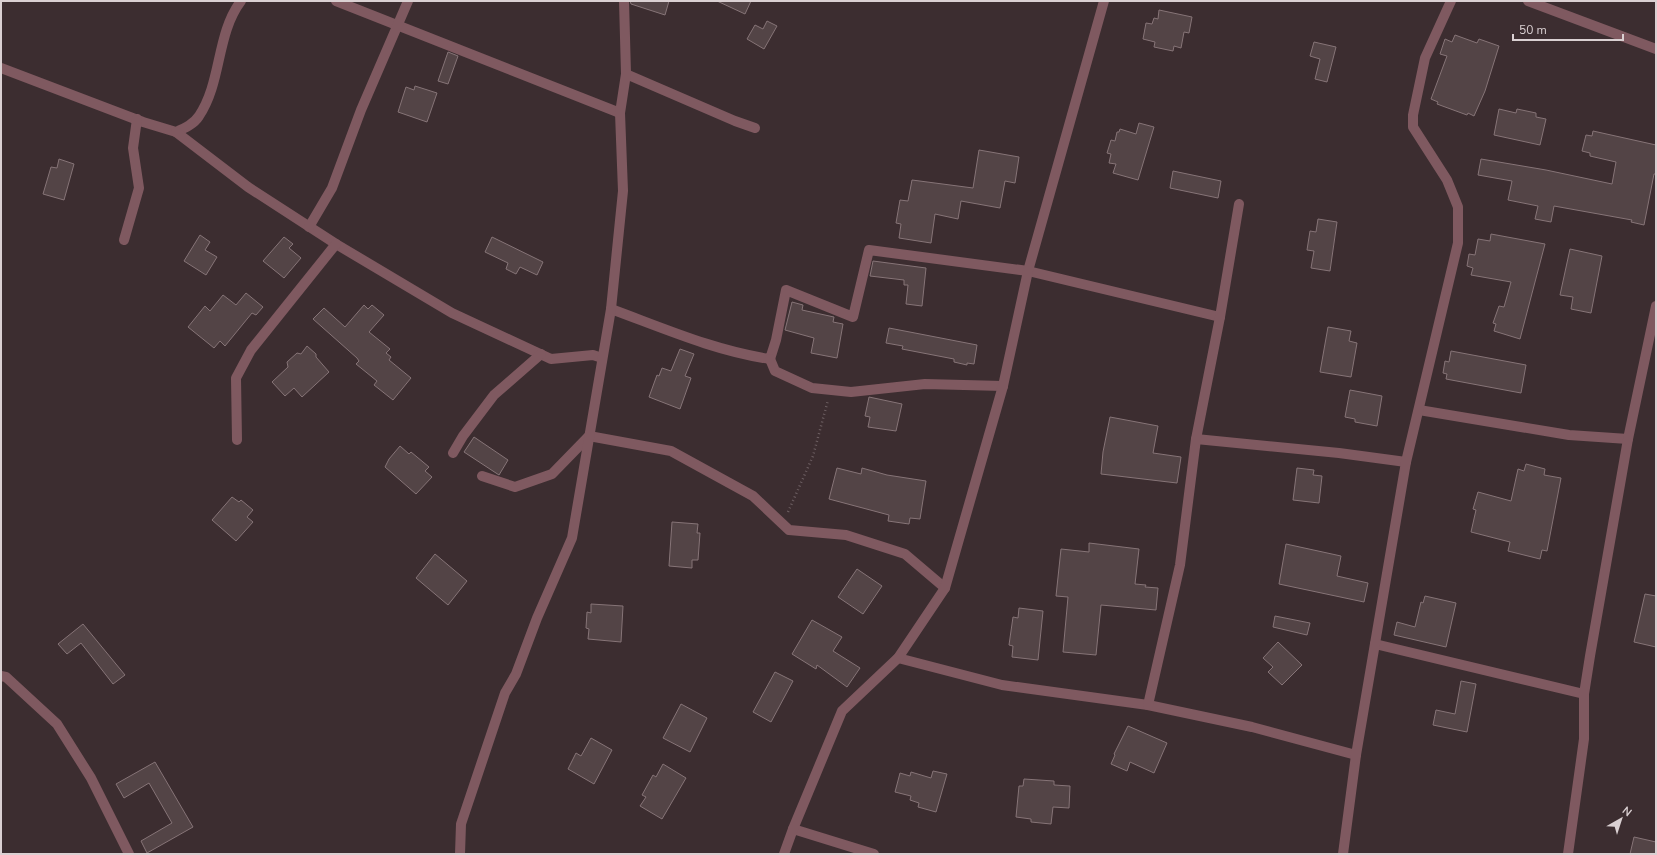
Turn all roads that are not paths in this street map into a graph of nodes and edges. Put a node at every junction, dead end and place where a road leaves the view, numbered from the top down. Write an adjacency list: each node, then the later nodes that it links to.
1 (241, 1): 15 (street)
2 (336, 1): 8 (street)
3 (408, 1): 8 (street)
4 (624, 1): 11 (street)
5 (1104, 1): 20 (street)
6 (1451, 1): 28 (street)
7 (1528, 1): 9 (street)
8 (397, 25): 12 (street); 17 (street)
9 (1656, 49)
10 (1, 68): 13 (street)
11 (626, 74): 12 (street); 14 (street)
12 (620, 113): 22 (street)
13 (137, 119): 15 (street); 18 (street)
14 (755, 128)
15 (176, 132): 17 (street)
16 (1239, 204): 23 (street)
17 (309, 226): 19 (street)
18 (124, 240)
19 (336, 244): 24 (street); 32 (street)
20 (1028, 271): 23 (street); 26 (street); 27 (street)
21 (1656, 306): 31 (street)
22 (611, 309): 25 (street); 26 (street)
23 (1220, 316): 30 (street)
24 (541, 354): 25 (street); 33 (street)
25 (602, 358): 29 (street)
26 (770, 359): 27 (street)
27 (1003, 386): 36 (street)
28 (1419, 410): 31 (street); 34 (street)
29 (589, 436): 35 (street); 36 (street); 45 (street)
30 (1196, 439): 34 (street); 41 (street)
31 (1628, 439): 40 (street)
32 (237, 440)
33 (453, 453)
34 (1406, 462): 37 (street)
35 (482, 476)
36 (945, 588): 38 (street)
37 (1376, 644): 40 (street); 42 (street)
38 (898, 658): 41 (street); 43 (street)
39 (3, 675): 44 (street)
40 (1584, 694): 49 (street)
41 (1148, 705): 42 (street)
42 (1356, 755): 48 (street)
43 (793, 829): 46 (street); 47 (street)
44 (129, 854)
45 (460, 854)
46 (784, 854)
47 (874, 854)
48 (1343, 854)
49 (1568, 854)

